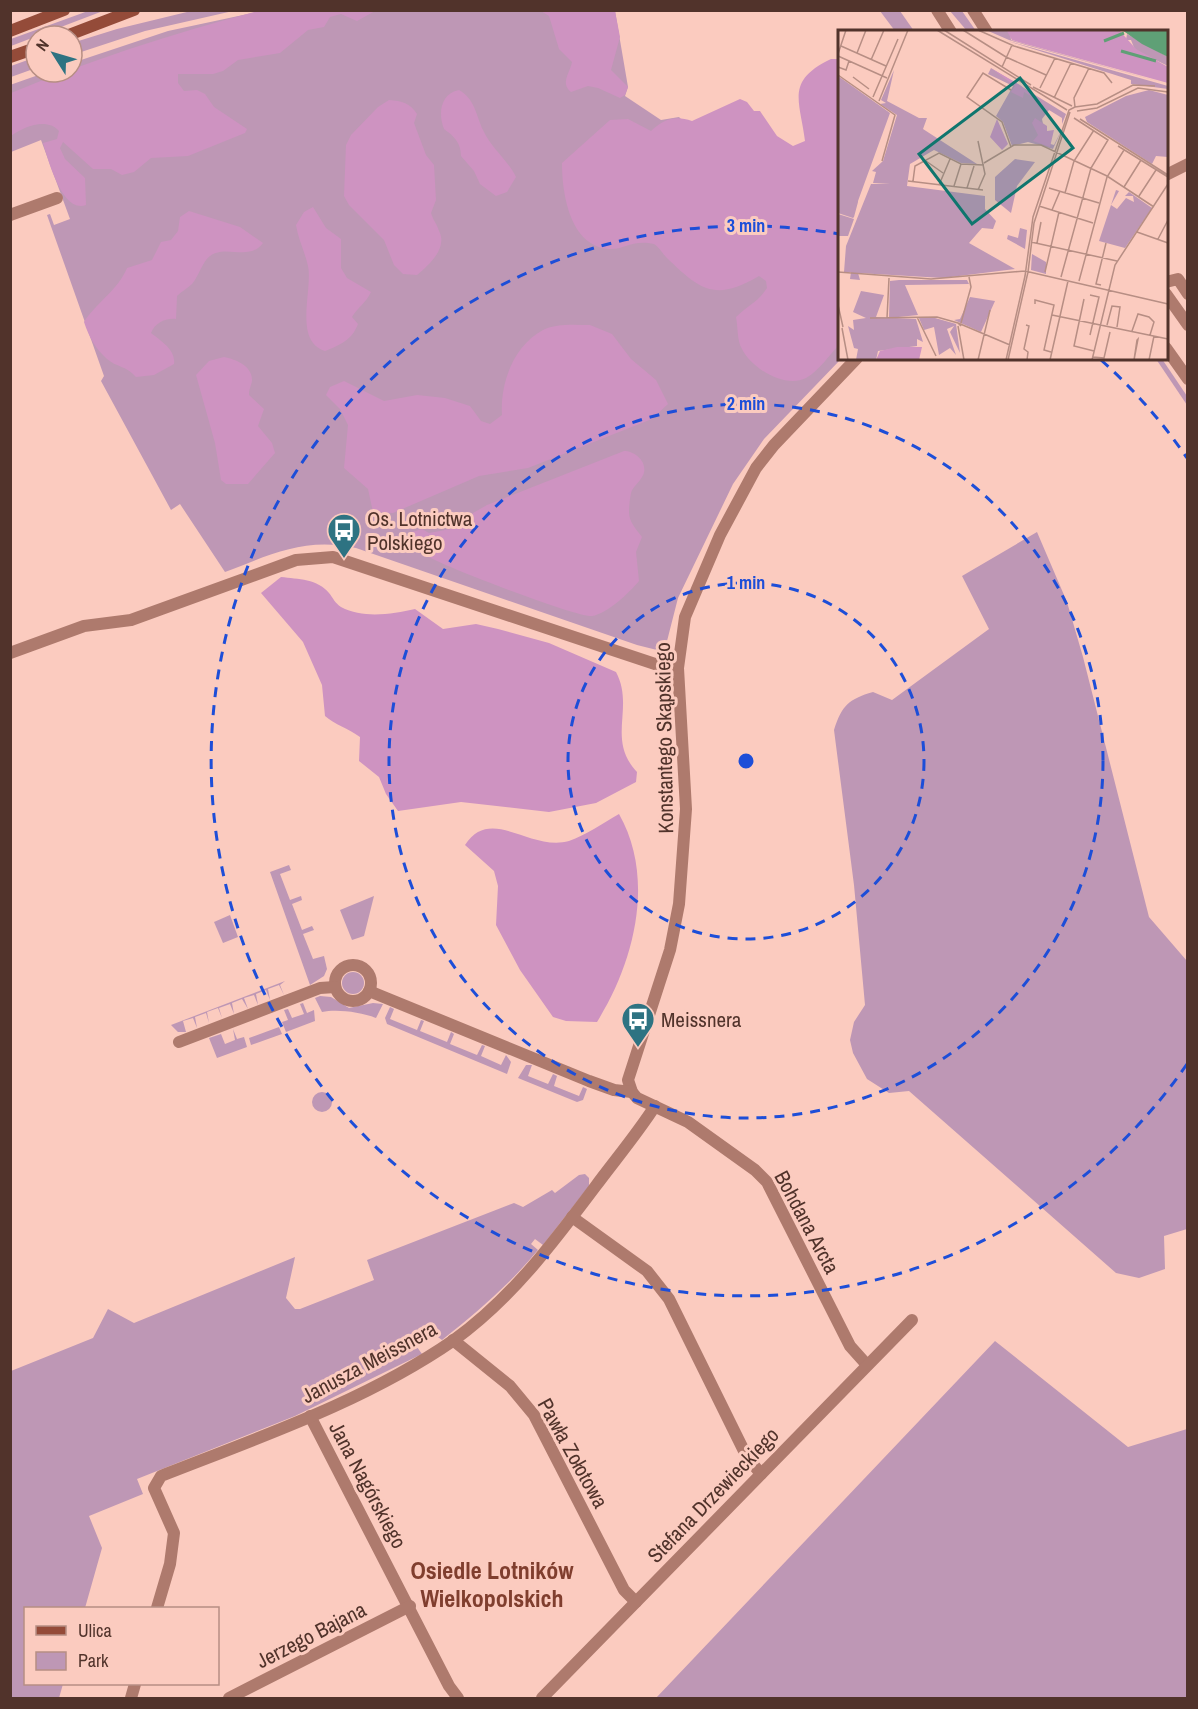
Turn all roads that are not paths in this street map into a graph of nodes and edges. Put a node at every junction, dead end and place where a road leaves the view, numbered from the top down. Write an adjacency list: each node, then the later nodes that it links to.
1 (64, 10): 8 (main road)
2 (937, 10): 6 (street)
3 (973, 10): 7 (street)
4 (134, 11): 5 (main road)
5 (84, 29)
6 (950, 30)
7 (986, 30)
8 (10, 31)
9 (1188, 164): 10 (street)
10 (1168, 174)
11 (57, 198): 12 (street)
12 (10, 215)
13 (1172, 281): 14 (street)
14 (1188, 294)
15 (1168, 295): 16 (street)
16 (1188, 325)
17 (1168, 349): 19 (street)
18 (854, 360): 21 (street, Konstantego Skąpskiego)
19 (1188, 379)
20 (10, 653): 21 (street)
21 (678, 668): 25 (street, Konstantego Skąpskiego)
22 (335, 987): 23 (street); 23 (street); 24 (street)
23 (369, 991): 25 (street, Bohdana Arcta)
24 (179, 1042)
25 (632, 1092): 26 (street, Bohdana Arcta)
26 (655, 1106): 27 (street, Janusza Meissnera); 30 (street, Bohdana Arcta)
27 (572, 1217): 29 (street, Janusza Meissnera); 32 (street)
28 (912, 1320): 30 (street, Stefana Drzewieckiego)
29 (453, 1340): 31 (street, Janusza Meissnera); 33 (street, Pawła Zołotowa)
30 (867, 1365): 32 (street, Stefana Drzewieckiego)
31 (310, 1416): 34 (street, Jana Nagórskiego); 35 (street, Janusza Meissnera)
32 (761, 1474): 33 (street, Stefana Drzewieckiego)
33 (636, 1602): 38 (street, Stefana Drzewieckiego)
34 (410, 1606): 36 (street, Jerzego Bajana); 37 (street, Jana Nagórskiego)
35 (157, 1607)
36 (229, 1698)
37 (458, 1698)
38 (542, 1698)

